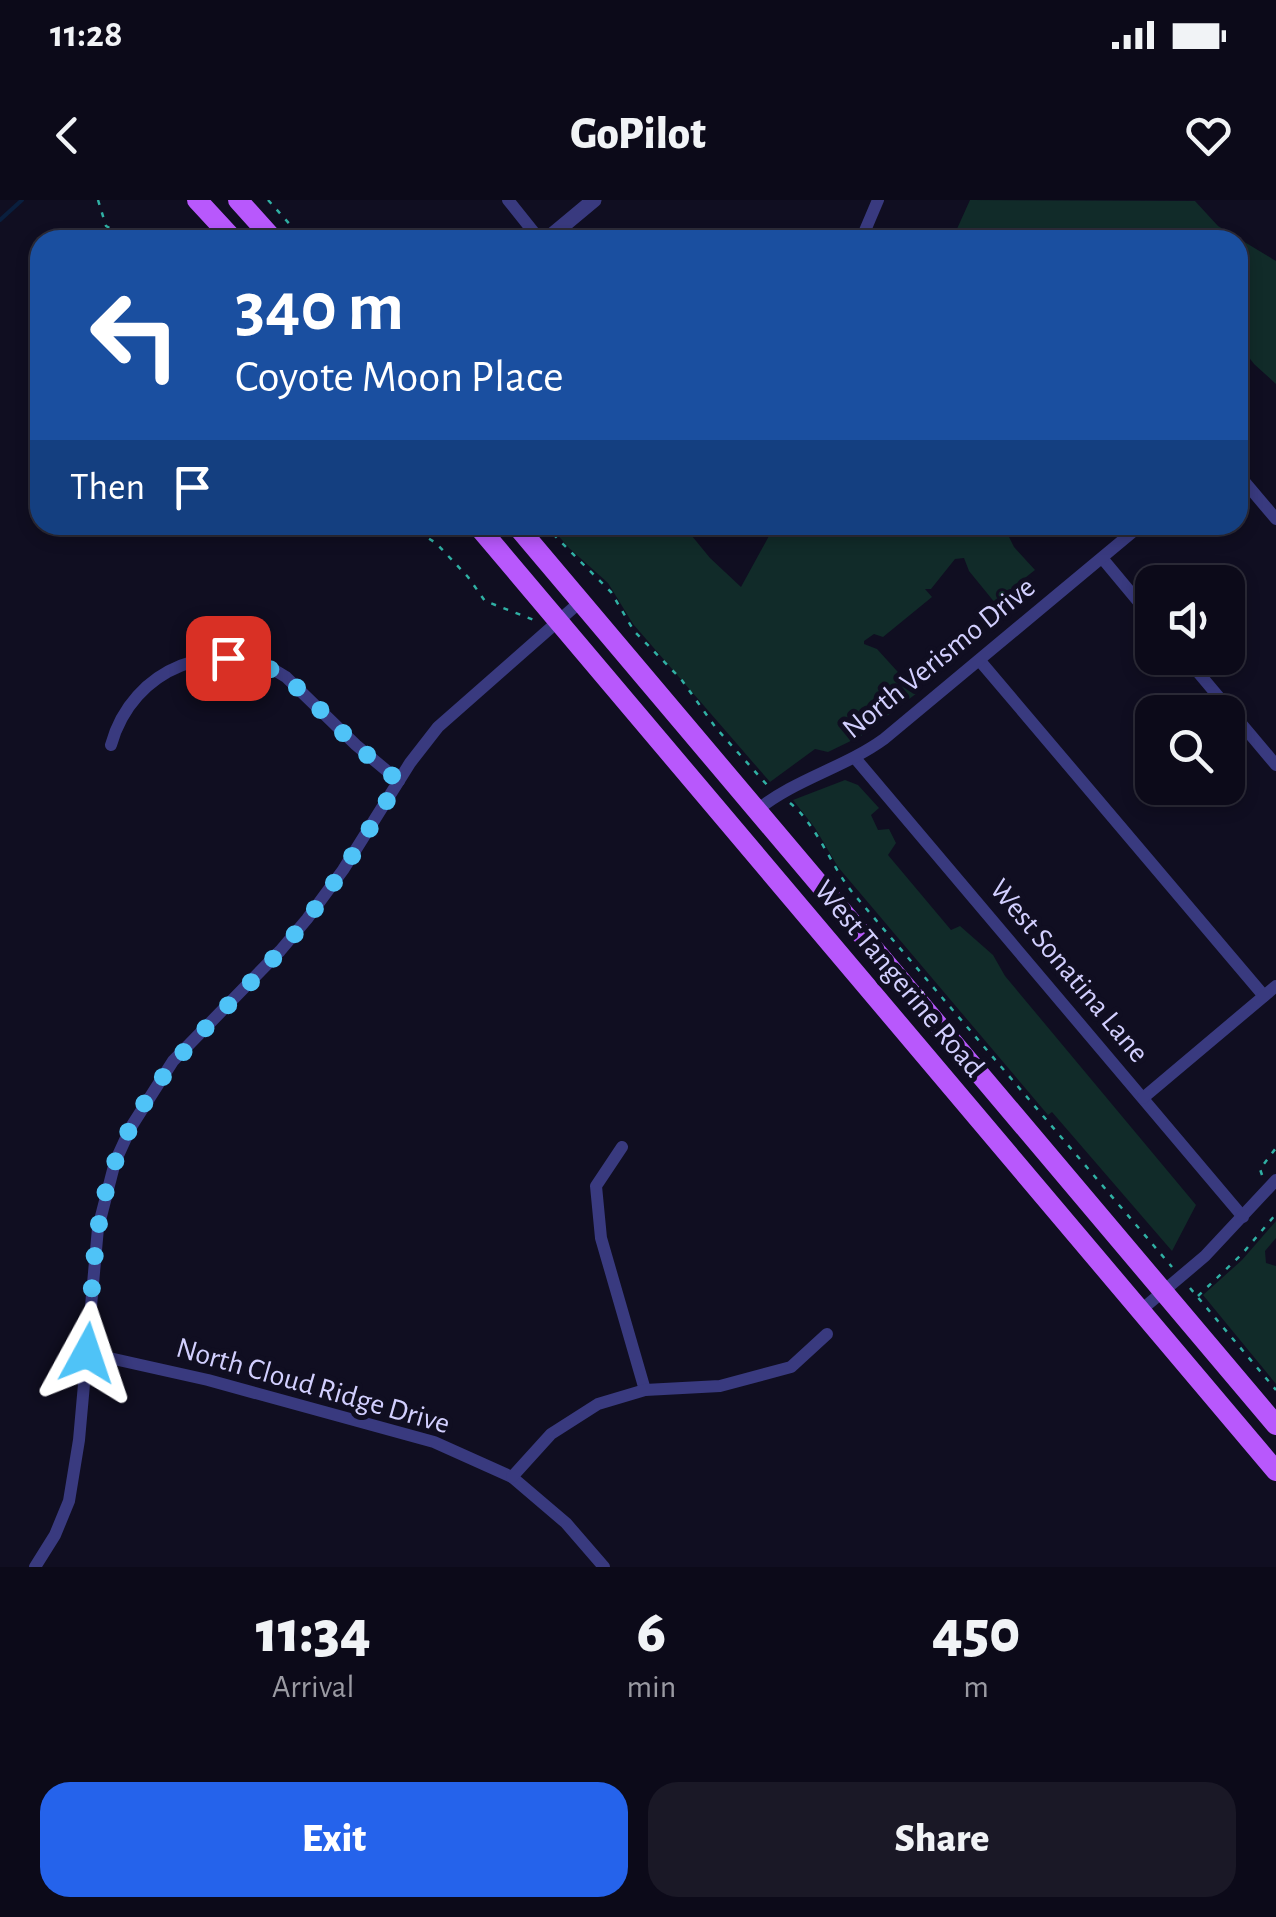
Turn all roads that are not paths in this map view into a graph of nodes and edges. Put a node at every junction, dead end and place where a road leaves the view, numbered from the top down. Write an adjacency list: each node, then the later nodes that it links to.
1 (197, 200): 6 (main road)
2 (238, 200): 7 (main road)
3 (508, 200): 8 (street)
4 (594, 200): 9 (street)
5 (878, 200): 10 (street)
6 (225, 230)
7 (265, 230)
8 (535, 230)
9 (556, 230)
10 (865, 230)
11 (1248, 486): 12 (street)
12 (1276, 520)
13 (485, 535): 19 (main road, West Tangerine Road)
14 (524, 535): 18 (main road, West Tangerine Road)
15 (1128, 535): 16 (street, North Verismo Drive)
16 (1102, 558): 17 (street); 20 (street, North Verismo Drive)
17 (1135, 598)
18 (580, 602): 19 (street); 26 (main road, West Tangerine Road)
19 (553, 625): 25 (street); 34 (main road, West Tangerine Road)
20 (980, 661): 23 (street, North Verismo Drive); 28 (street)
21 (1200, 675): 24 (street)
22 (112, 746): 25 (street)
23 (856, 758): 26 (street, North Verismo Drive); 29 (street, West Sonatina Lane)
24 (1276, 764)
25 (399, 781): 36 (street)
26 (756, 811): 33 (main road, West Tangerine Road)
27 (1276, 986): 28 (street)
28 (1264, 996): 29 (street)
29 (1143, 1098): 32 (street, West Sonatina Lane)
30 (622, 1147): 37 (street)
31 (1272, 1184): 32 (street)
32 (1244, 1217): 33 (street)
33 (1164, 1292): 34 (street); 38 (main road, West Tangerine Road)
34 (1140, 1311): 39 (main road, West Tangerine Road)
35 (827, 1334): 37 (street)
36 (87, 1353): 40 (street, North Cloud Ridge Drive); 41 (street)
37 (645, 1390): 40 (street)
38 (1276, 1425)
39 (1276, 1471)
40 (512, 1477): 42 (street, North Cloud Ridge Drive)
41 (35, 1567)
42 (604, 1567)

